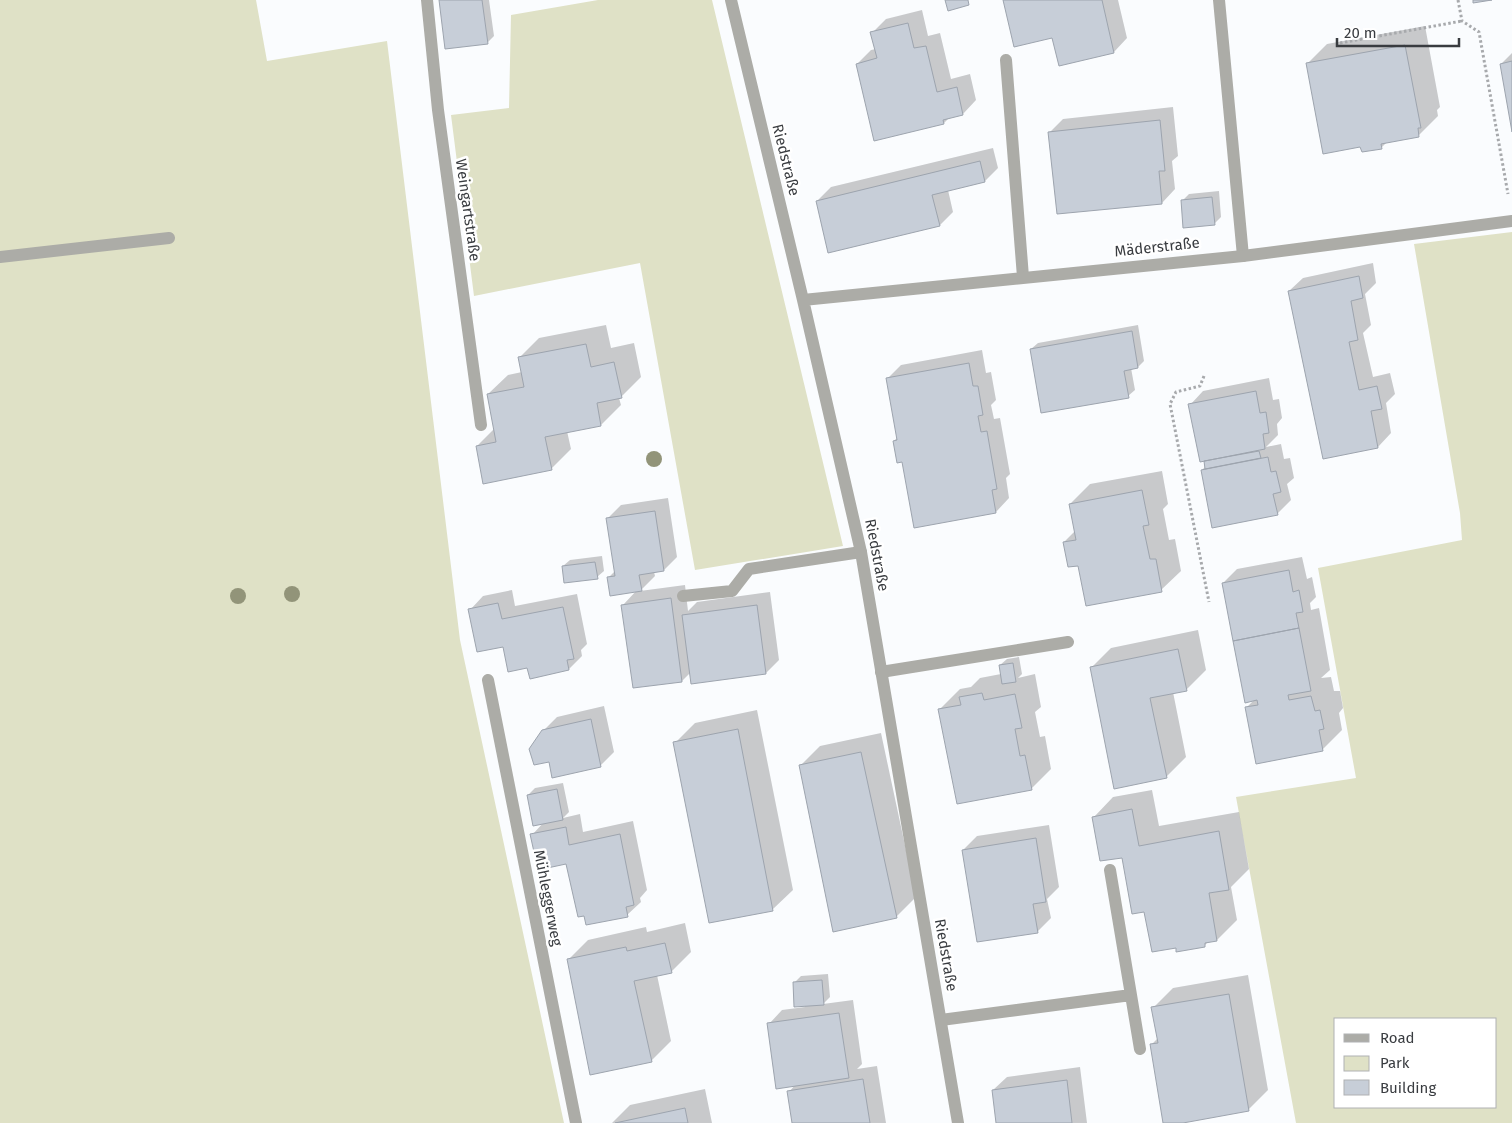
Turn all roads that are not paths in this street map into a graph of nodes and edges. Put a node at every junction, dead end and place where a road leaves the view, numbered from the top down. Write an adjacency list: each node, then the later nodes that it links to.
1 (427, 0): 11 (street, Weingartstraße)
2 (731, 0): 10 (street, Riedstraße)
3 (1219, 0): 8 (street)
4 (1006, 60): 9 (street)
5 (1512, 221): 8 (street, Mäderstraße)
6 (169, 238): 7 (street)
7 (0, 256)
8 (1243, 256): 9 (street, Mäderstraße)
9 (1023, 277): 10 (street, Mäderstraße)
10 (804, 300): 12 (street, Riedstraße)
11 (482, 425)
12 (860, 552): 13 (street); 15 (street, Riedstraße)
13 (684, 596)
14 (1068, 642): 15 (street)
15 (881, 672): 19 (street, Riedstraße)
16 (488, 680): 21 (street, Mühleggerweg)
17 (1110, 870): 18 (street)
18 (1131, 996): 19 (street); 20 (street)
19 (941, 1020): 22 (street, Riedstraße)
20 (1140, 1049)
21 (576, 1123)
22 (958, 1123)

